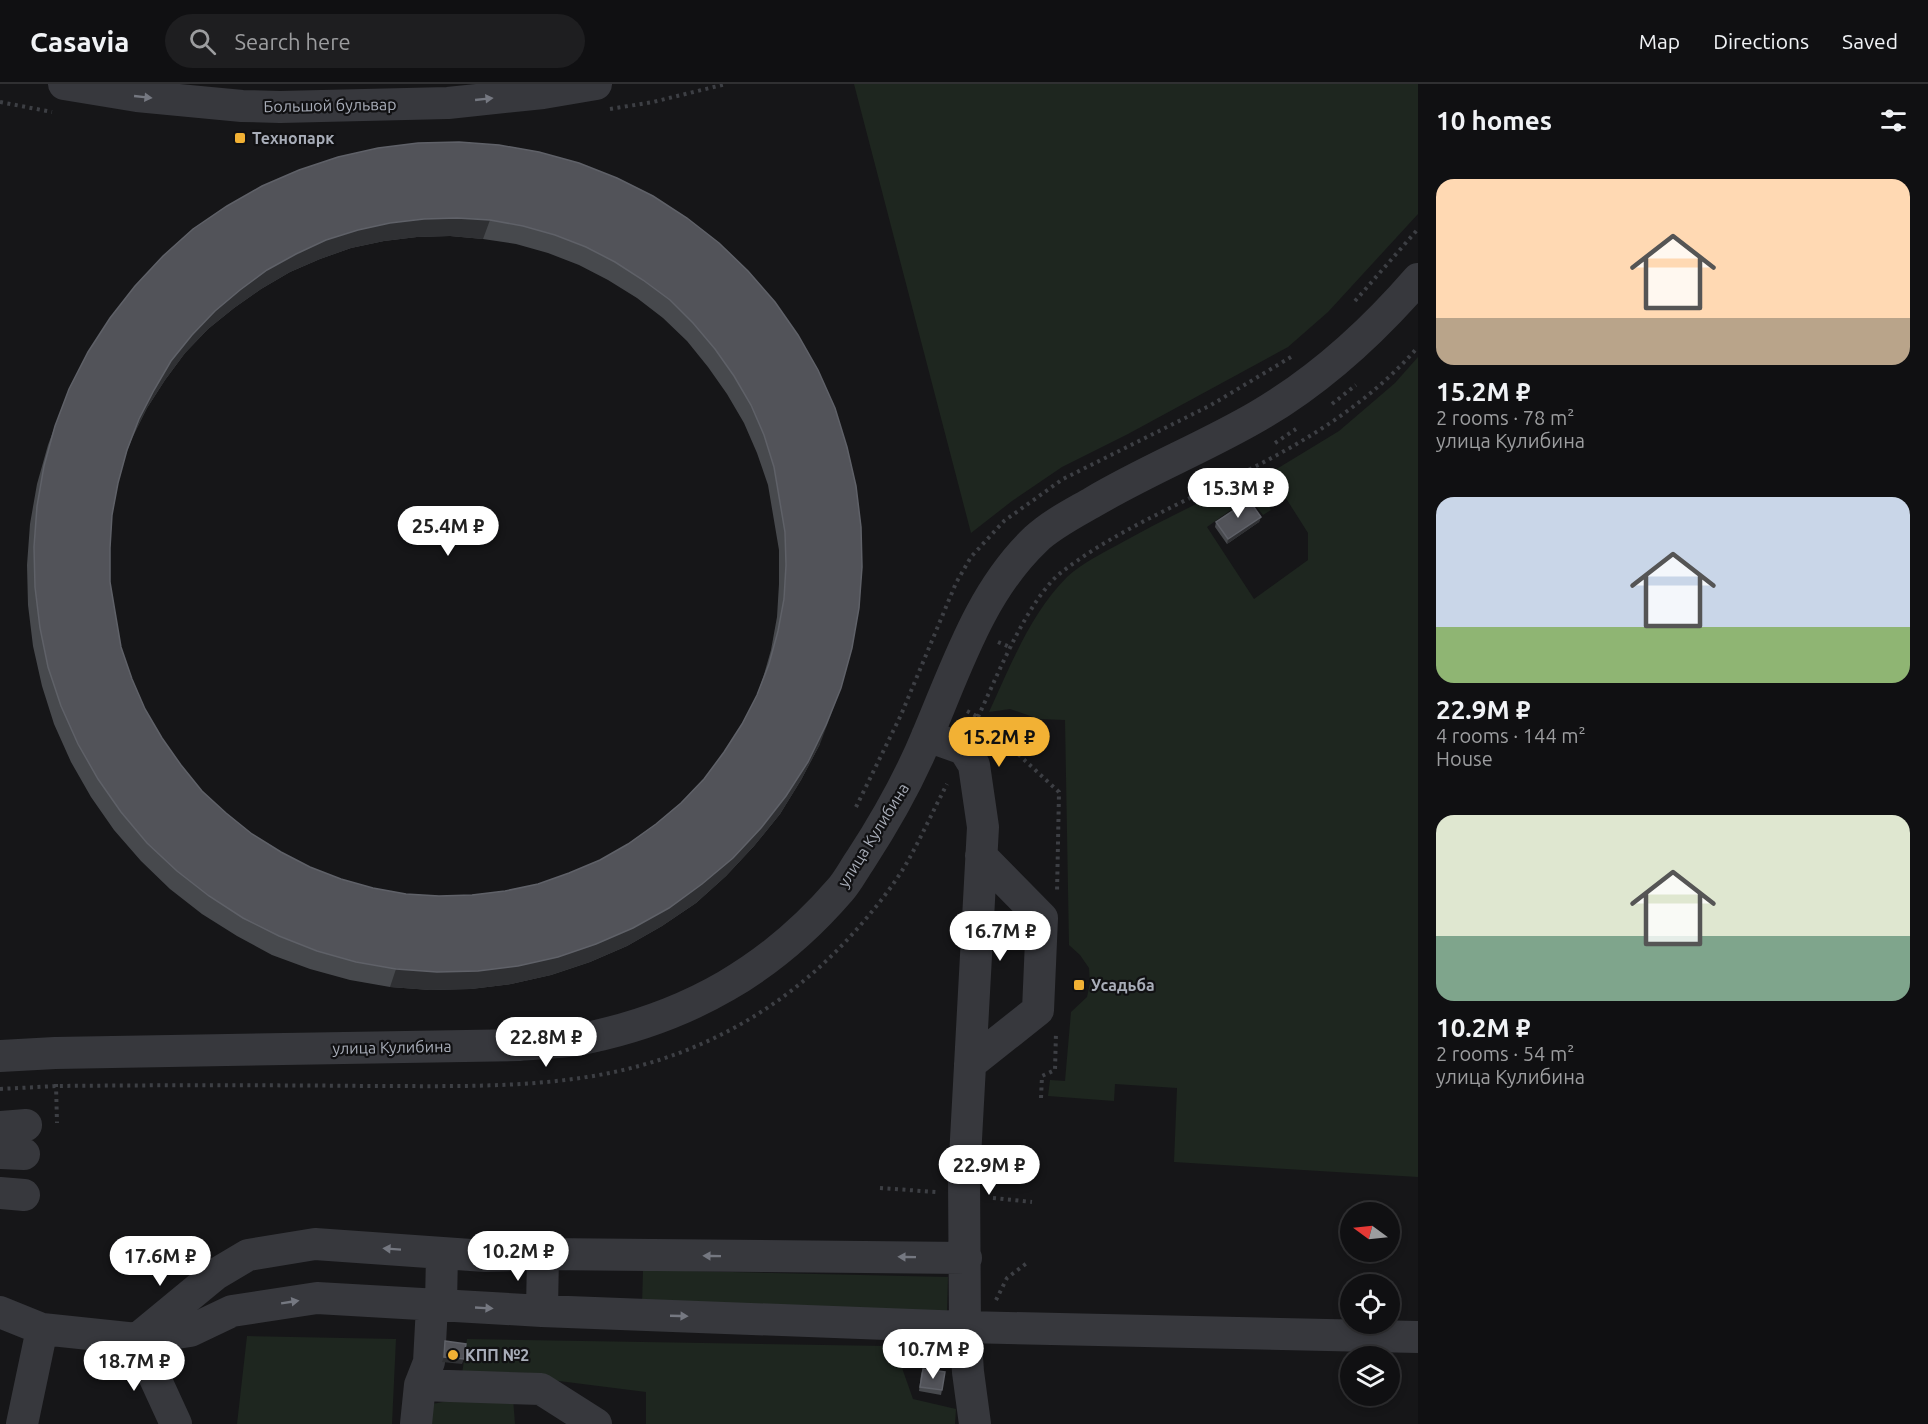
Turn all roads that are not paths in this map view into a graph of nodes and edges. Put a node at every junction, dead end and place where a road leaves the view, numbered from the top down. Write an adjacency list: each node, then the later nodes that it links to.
1 (64, 84): 3 (street, Большой бульвар, one-way to 3)
2 (596, 84): 3 (street, Большой бульвар, one-way to 2)
3 (447, 93)
4 (1418, 279): 5 (street, улица Кулибина)
5 (939, 740): 6 (street); 7 (street, улица Кулибина)
6 (981, 856): 8 (street); 8 (street)
7 (0, 1056)
8 (970, 1064): 11 (street)
9 (442, 1253): 10 (street); 12 (street); 18 (street, one-way to 18)
10 (543, 1254): 11 (street, one-way to 10); 13 (street)
11 (966, 1258): 15 (street)
12 (436, 1306): 13 (street, one-way to 13); 18 (street, one-way to 12); 19 (street)
13 (542, 1311): 15 (street, one-way to 15)
14 (0, 1312): 16 (street)
15 (965, 1327): 17 (street); 24 (street)
16 (42, 1329): 18 (street); 20 (street)
17 (1418, 1337)
18 (137, 1339): 21 (street)
19 (420, 1385): 22 (street); 23 (street)
20 (22, 1424)
21 (176, 1424)
22 (416, 1424)
23 (596, 1424)
24 (975, 1424)

